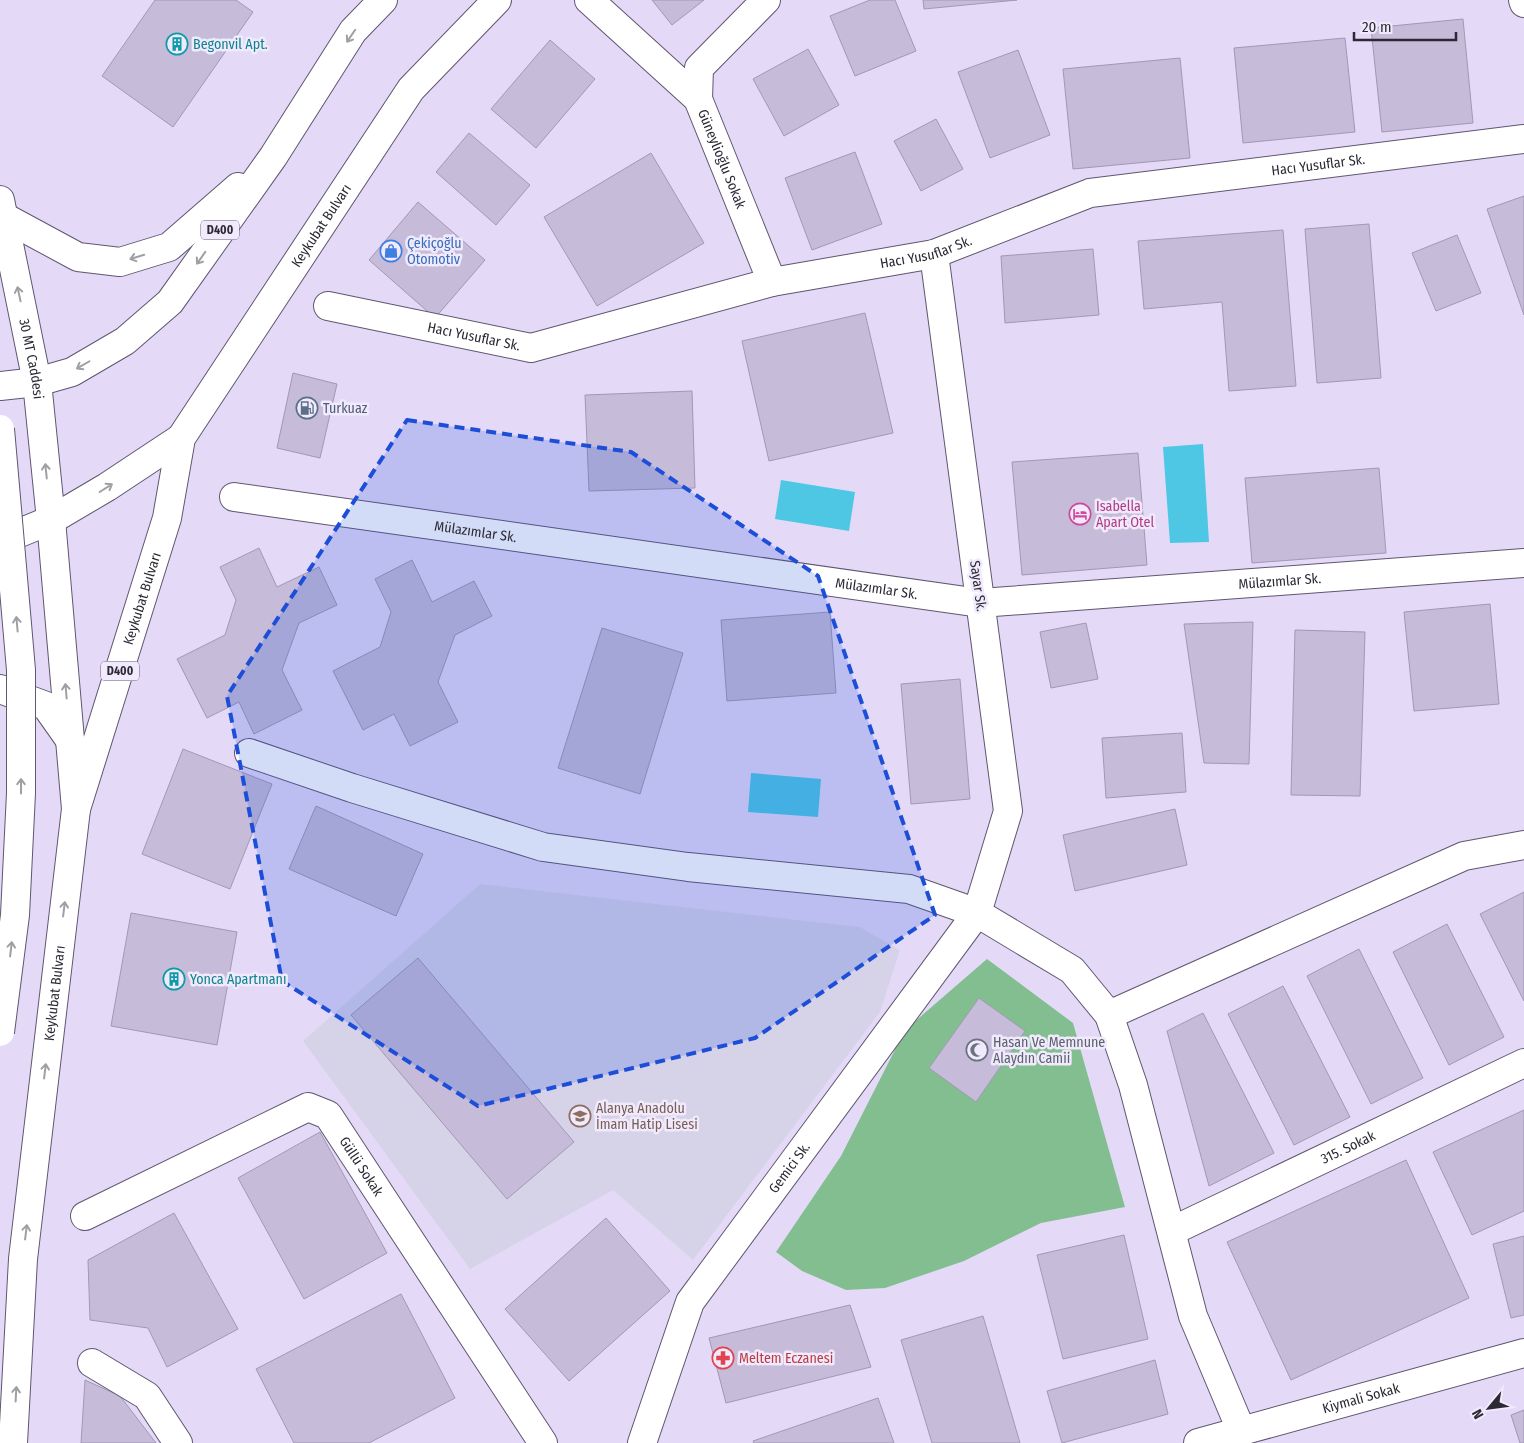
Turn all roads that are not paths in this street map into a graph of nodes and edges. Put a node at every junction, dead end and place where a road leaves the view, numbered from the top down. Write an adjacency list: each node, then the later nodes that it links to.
1 (383, 0): 7 (main road, D400, one-way to 7)
2 (497, 0): 15 (main road, Keykubat Bulvarı / D400)
3 (589, 0): 5 (main road)
4 (766, 0): 5 (main road, Güneylioğlu Sokak)
5 (698, 99): 10 (main road, Güneylioğlu Sokak)
6 (1524, 140): 9 (main road, Hacı Yusuflar Sk.)
7 (273, 157): 8 (main road, one-way to 8); 12 (main road, D400, one-way to 12)
8 (1, 215): 12 (main road, 30 MT Caddesi, one-way to 8)
9 (934, 254): 10 (main road, Hacı Yusuflar Sk.); 20 (main road, Sayar Sk.)
10 (772, 282): 11 (main road, Hacı Yusuflar Sk.)
11 (328, 306)
12 (37, 382): 13 (main road, D400); 17 (main road, 30 MT Caddesi, one-way to 12)
13 (0, 386)
14 (0, 429): 28 (main road, one-way to 14, bridge)
15 (181, 438): 17 (main road, one-way to 15); 24 (main road, Keykubat Bulvarı / D400)
16 (234, 497): 20 (main road, Mülazımlar Sk.)
17 (51, 520): 18 (main road); 22 (main road, 30 MT Caddesi, one-way to 17)
18 (0, 541)
19 (1524, 563): 20 (main road, Mülazımlar Sk.)
20 (980, 603): 26 (main road, Sayar Sk.)
21 (0, 689): 22 (main road)
22 (70, 740): 24 (main road, 30 MT Caddesi)
23 (249, 753): 26 (main road)
24 (76, 809): 35 (main road, Keykubat Bulvarı / D400, one-way to 24)
25 (1524, 845): 27 (main road)
26 (977, 913): 27 (main road); 38 (main road, Gemici Sk.)
27 (1109, 1015): 31 (main road)
28 (0, 1032)
29 (1524, 1063): 31 (main road, 315. Sokak)
30 (85, 1216): 37 (main road, Güllü Sokak)
31 (1172, 1231): 34 (main road)
32 (1524, 1353): 34 (main road, Kiymali Sokak)
33 (92, 1364): 36 (main road)
34 (1241, 1430): 39 (main road, Kiymali Sokak)
35 (13, 1443)
36 (178, 1443)
37 (543, 1443)
38 (642, 1443)
39 (1198, 1443)

